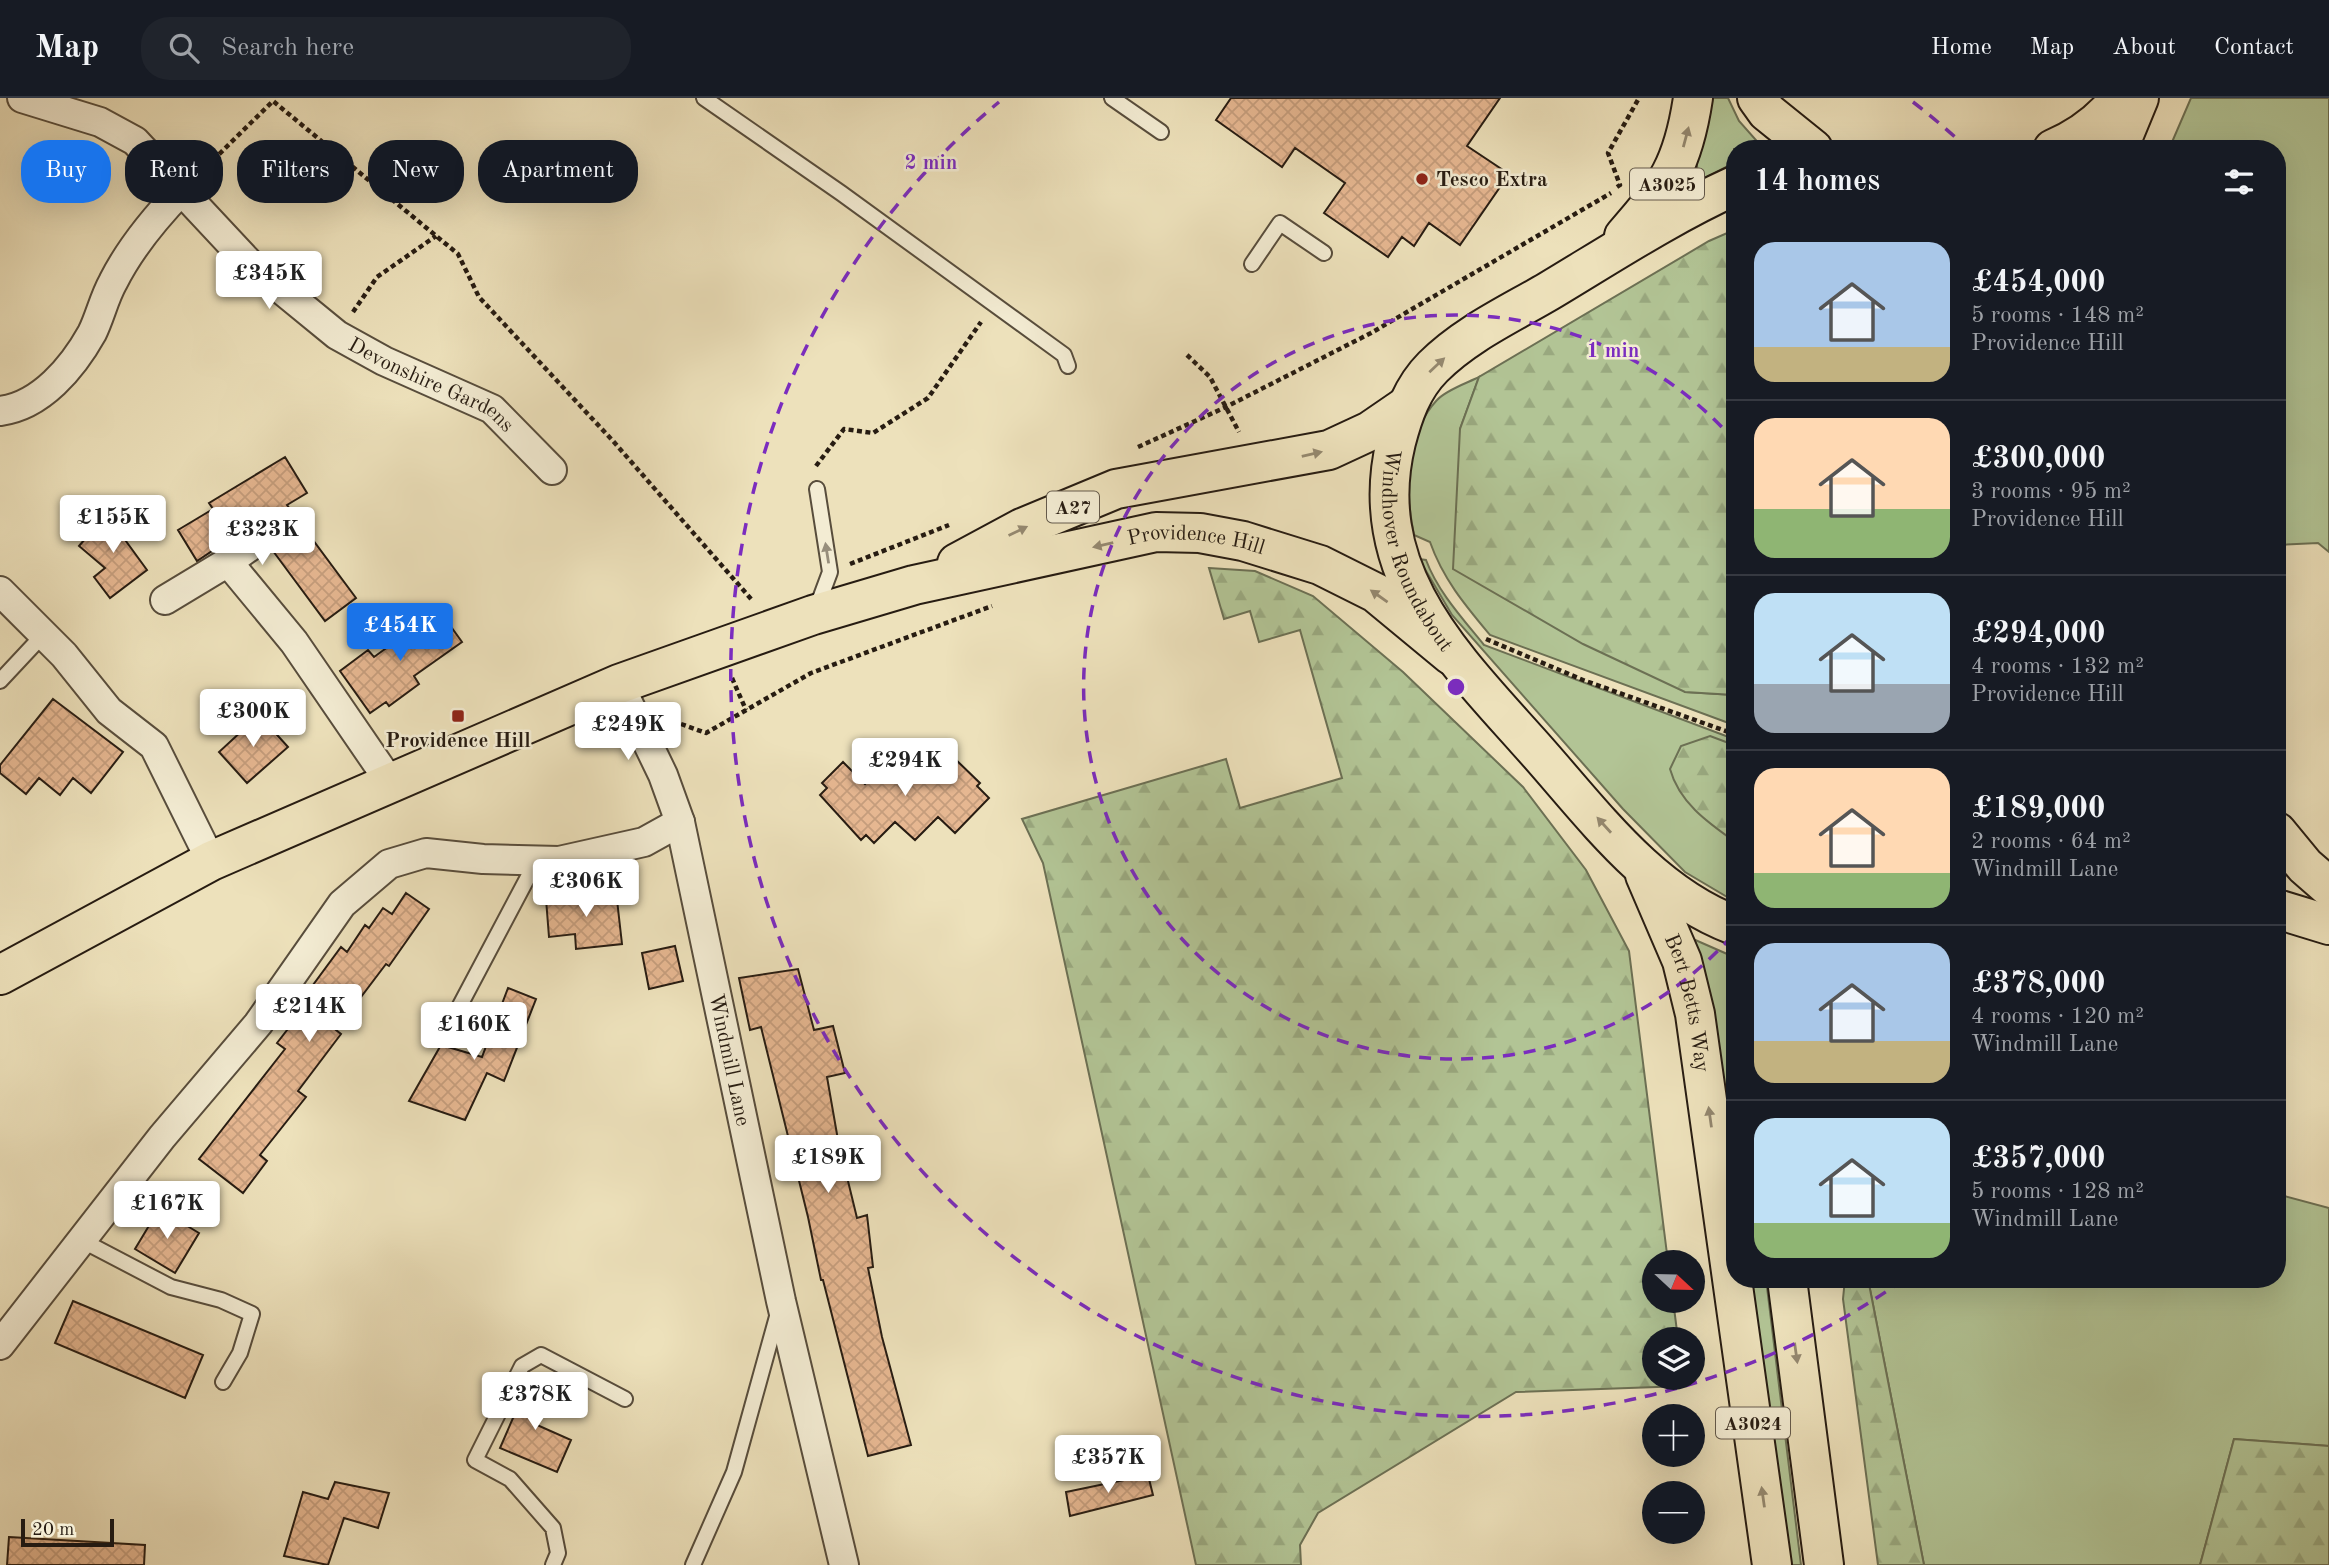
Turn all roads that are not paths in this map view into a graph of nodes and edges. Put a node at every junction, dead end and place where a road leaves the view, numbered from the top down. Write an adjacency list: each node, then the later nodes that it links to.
1 (704, 98): 19 (lane)
2 (1112, 98): 8 (lane)
3 (1693, 98): 17 (main road, A3025, one-way to 3)
4 (1758, 98): 10 (main road)
5 (2120, 98): 11 (main road)
6 (2139, 98): 12 (main road)
7 (34, 99): 9 (street, Devonshire Gardens)
8 (1161, 132)
9 (133, 140)
10 (1802, 140)
11 (2072, 140)
12 (2122, 140)
13 (1726, 191): 17 (main road, Windhover Roundabout)
14 (171, 203): 21 (street)
15 (192, 203): 22 (street, Devonshire Gardens)
16 (1324, 253): 18 (lane)
17 (1609, 254): 20 (main road, Windhover Roundabout, one-way to 17)
18 (1252, 264)
19 (1069, 366)
20 (1405, 407): 26 (main road, Providence Hill / A27, one-way to 20); 31 (main road, Windhover Roundabout)
21 (0, 411)
22 (552, 470)
23 (817, 489): 29 (lane, one-way to 23)
24 (269, 533): 25 (street)
25 (228, 562): 28 (street); 34 (street)
26 (914, 585): 29 (main road, Providence Hill / A27); 31 (main road, Providence Hill / A27, one-way to 26)
27 (0, 591): 30 (street)
28 (165, 600)
29 (813, 615): 33 (main road, Providence Hill / A27)
30 (43, 635): 32 (lane); 38 (street)
31 (1465, 642): 39 (main road, Windhover Roundabout, one-way to 31)
32 (0, 681)
33 (619, 684): 34 (main road, Providence Hill / A27); 35 (street, Windmill Lane)
34 (390, 782): 38 (main road, Providence Hill / A27)
35 (680, 822): 37 (street); 50 (street, Windmill Lane)
36 (2286, 843): 40 (main road)
37 (537, 860): 45 (lane); 47 (street)
38 (211, 861): 44 (main road, Providence Hill / A27)
39 (1640, 866): 42 (main road, Windhover Roundabout); 46 (main road, Bert Betts Way / A3024, one-way to 39)
40 (2329, 887)
41 (2286, 912): 43 (main road)
42 (1726, 921)
43 (2329, 925)
44 (0, 975)
45 (456, 1013)
46 (1726, 1236)
47 (83, 1241): 51 (street); 52 (lane)
48 (1733, 1288): 57 (main road, Bert Betts Way / A3024, one-way to 48)
49 (1788, 1288): 58 (main road, A3024, one-way to 58)
50 (781, 1301): 55 (lane); 56 (street, Windmill Lane)
51 (0, 1345)
52 (223, 1382)
53 (625, 1399): 54 (lane)
54 (553, 1565)
55 (693, 1565)
56 (844, 1565)
57 (1772, 1565)
58 (1824, 1565)

